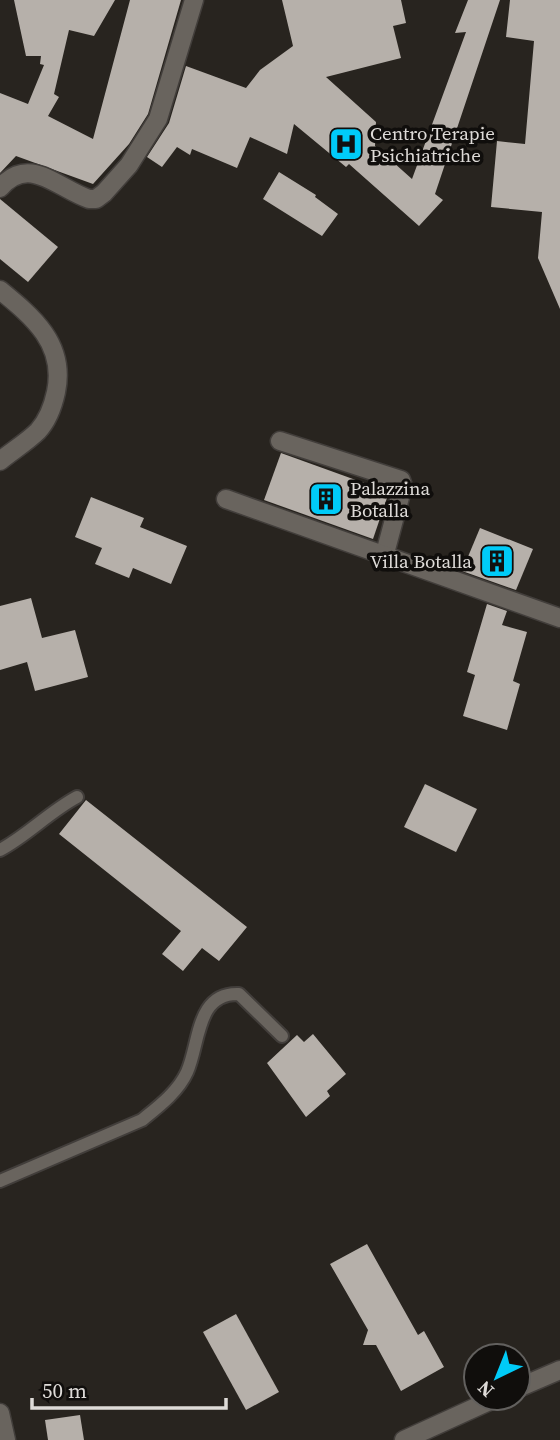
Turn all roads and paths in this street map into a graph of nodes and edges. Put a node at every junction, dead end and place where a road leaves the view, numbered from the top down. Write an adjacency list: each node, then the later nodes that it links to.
1 (194, 0): 2 (street)
2 (0, 188)
3 (0, 290): 5 (street)
4 (280, 441): 7 (street)
5 (0, 461)
6 (226, 499): 7 (street)
7 (383, 556): 8 (street)
8 (560, 618)
9 (77, 797): 10 (lane)
10 (0, 850)
11 (282, 1036): 12 (lane)
12 (0, 1181)
13 (560, 1370): 14 (street)
14 (532, 1382)
15 (470, 1412): 17 (street)
16 (0, 1413): 18 (street)
17 (432, 1433): 19 (street)
18 (6, 1440)
19 (404, 1440)

